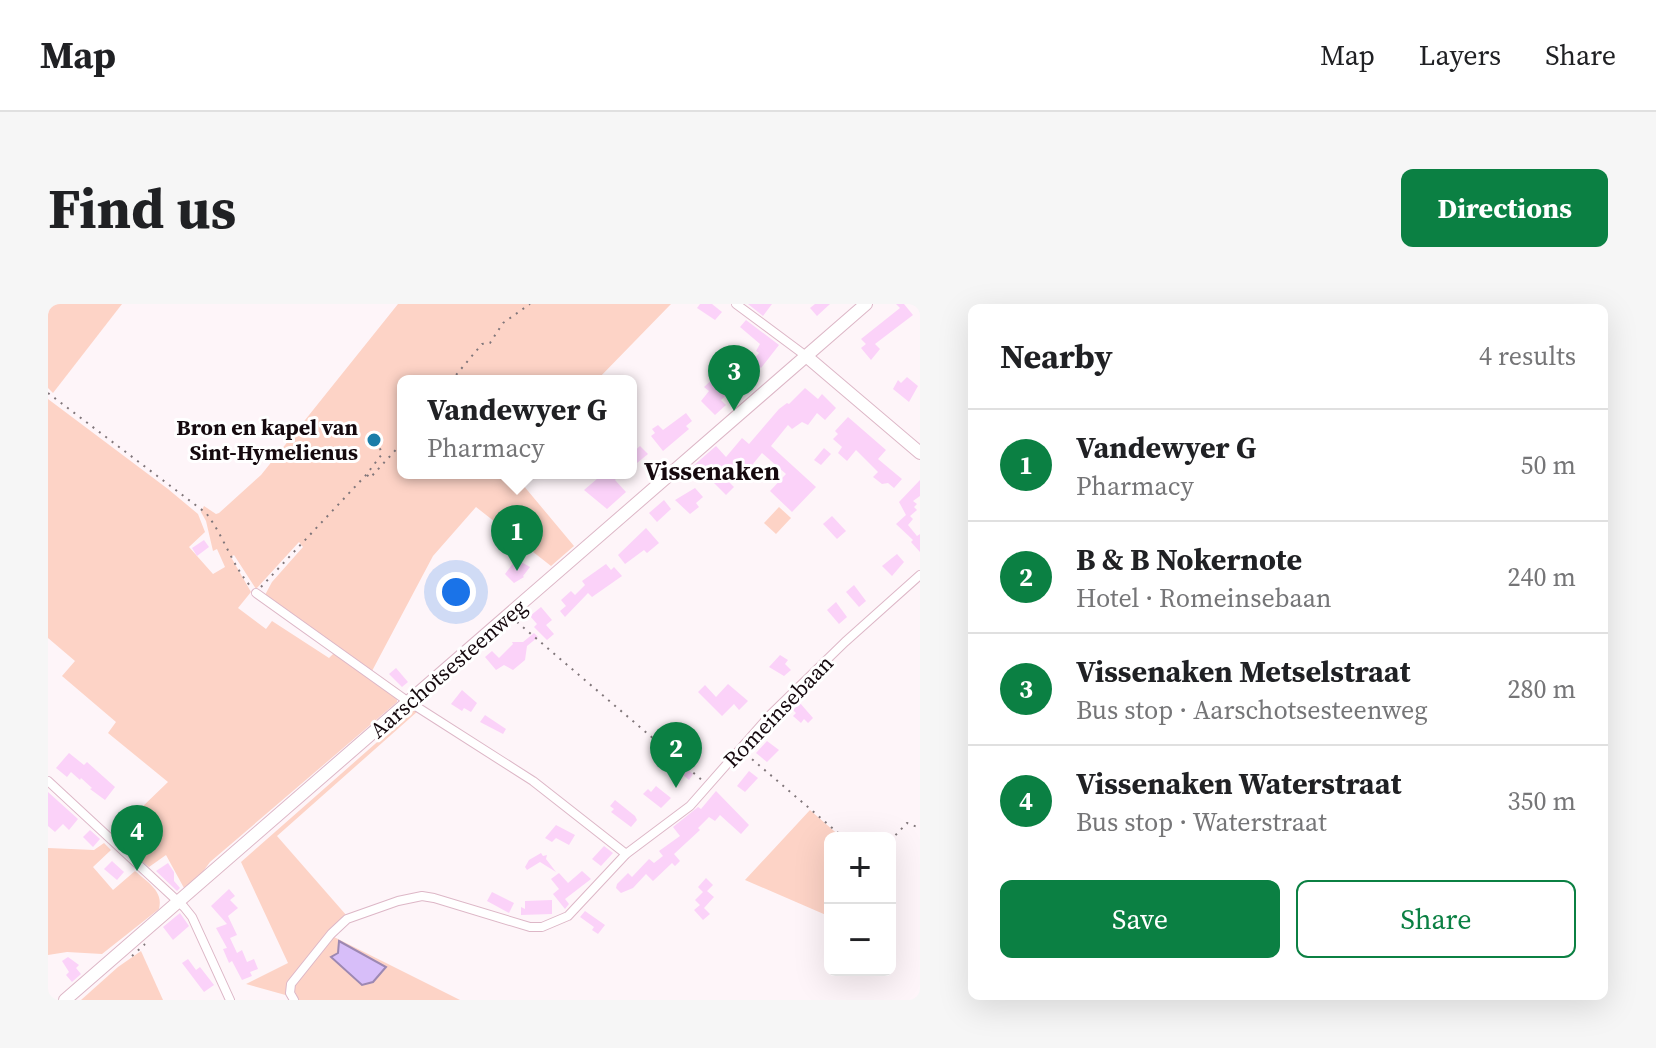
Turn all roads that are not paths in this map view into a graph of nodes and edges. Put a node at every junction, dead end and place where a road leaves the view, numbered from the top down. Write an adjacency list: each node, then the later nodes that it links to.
1 (736, 304): 3 (street)
2 (866, 304): 3 (main road, Aarschotsesteenweg)
3 (806, 356): 4 (main road); 7 (main road, Aarschotsesteenweg)
4 (920, 453)
5 (920, 575): 9 (street, Romeinsebaan)
6 (256, 593): 7 (street)
7 (409, 702): 9 (street); 10 (main road, Aarschotsesteenweg)
8 (48, 781): 10 (street)
9 (626, 854): 13 (street, Romeinsebaan)
10 (179, 902): 11 (main road, Aarschotsesteenweg); 12 (street)
11 (65, 1000)
12 (230, 1000)
13 (294, 1000)

